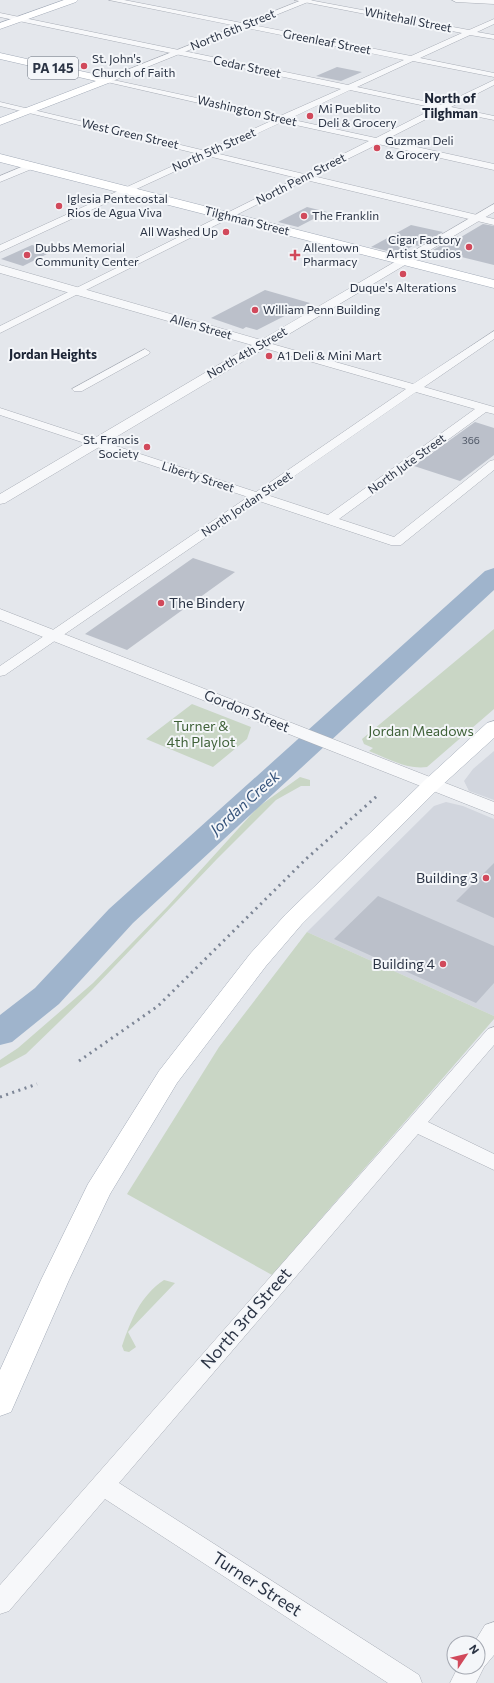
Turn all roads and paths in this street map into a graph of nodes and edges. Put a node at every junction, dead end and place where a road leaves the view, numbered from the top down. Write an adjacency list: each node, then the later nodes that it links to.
1 (73, 0): 7 (main road)
2 (113, 0): 10 (street, Greenleaf Street)
3 (304, 0): 10 (street, North 6th Street); 11 (street, Whitehall Street)
4 (456, 0): 5 (street)
5 (494, 2)
6 (0, 15): 7 (street, Cedar Street)
7 (20, 19): 9 (main road); 13 (street, Cedar Street)
8 (494, 21): 11 (street, North 5th Street)
9 (0, 26)
10 (244, 26): 13 (street, North 6th Street); 15 (street, Greenleaf Street)
11 (471, 32): 12 (street, Whitehall Street); 15 (street, North 5th Street)
12 (494, 37)
13 (178, 52): 17 (street, North 6th Street); 19 (street, Cedar Street)
14 (0, 56): 17 (main road, Washington Street / PA 145)
15 (412, 59): 16 (street, Greenleaf Street); 19 (street, North 5th Street)
16 (494, 75)
17 (107, 80): 22 (main road, North 6th Street / PA 145); 24 (street, Washington Street)
18 (494, 82): 21 (street, North Penn Street)
19 (349, 88): 21 (street, Cedar Street); 24 (street, North 5th Street)
20 (0, 104): 22 (street, West Green Street)
21 (443, 108): 23 (street, Cedar Street); 26 (street, North Penn Street)
22 (29, 110): 25 (main road, North 6th Street / PA 145); 27 (street, West Green Street)
23 (494, 118)
24 (282, 119): 26 (street, Washington Street); 27 (street, North 5th Street)
25 (0, 122)
26 (377, 140): 30 (street, Washington Street); 31 (street, North Penn Street)
27 (208, 153): 31 (street, West Green Street); 33 (street, North 5th Street)
28 (0, 158): 29 (main road, Tilghman Street)
29 (31, 166): 32 (street); 33 (main road, Tilghman Street)
30 (494, 167)
31 (305, 177): 35 (street, North Penn Street); 36 (street, West Green Street)
32 (0, 179)
33 (128, 190): 35 (main road, Tilghman Street); 38 (street, North 5th Street)
34 (494, 206): 36 (street, North 4th Street)
35 (228, 216): 39 (main road, Tilghman Street); 42 (street, North Penn Street)
36 (476, 217): 37 (street, West Green Street); 39 (street, North 4th Street)
37 (494, 222)
38 (0, 250)
39 (403, 260): 41 (main road, Tilghman Street); 45 (street, North 4th Street)
40 (0, 269): 42 (street, Allen Street)
41 (494, 284)
42 (78, 291): 43 (street, North Penn Street); 45 (street, Allen Street)
43 (0, 330)
44 (494, 334): 47 (street, North Jordan Street)
45 (261, 344): 47 (street, Allen Street); 51 (street, North 4th Street)
46 (145, 352): 48 (street)
47 (416, 388): 49 (street, Allen Street); 53 (street, North Jordan Street)
48 (78, 389)
49 (489, 409): 55 (street, North Jute Street)
50 (0, 411): 51 (street, Liberty Street)
51 (96, 443): 53 (street, Liberty Street); 54 (street, North 4th Street)
52 (494, 464): 55 (street, Liberty Street)
53 (259, 497): 55 (street, Liberty Street); 57 (street, North Jordan Street)
54 (0, 500)
55 (330, 520)
56 (0, 614): 57 (street, Gordon Street)
57 (54, 635): 58 (street, North Jordan Street); 60 (street, Gordon Street)
58 (0, 672)
59 (494, 727): 60 (main road)
60 (432, 784): 61 (street, Gordon Street); 65 (main road)
61 (494, 809)
62 (494, 1033): 63 (street, North 3rd Street)
63 (415, 1124): 64 (street); 66 (street, North 3rd Street)
64 (494, 1163)
65 (0, 1403)
66 (103, 1484): 67 (street, North 3rd Street); 70 (street, Turner Street)
67 (0, 1604)
68 (494, 1633): 69 (street)
69 (486, 1646)
70 (410, 1683)

